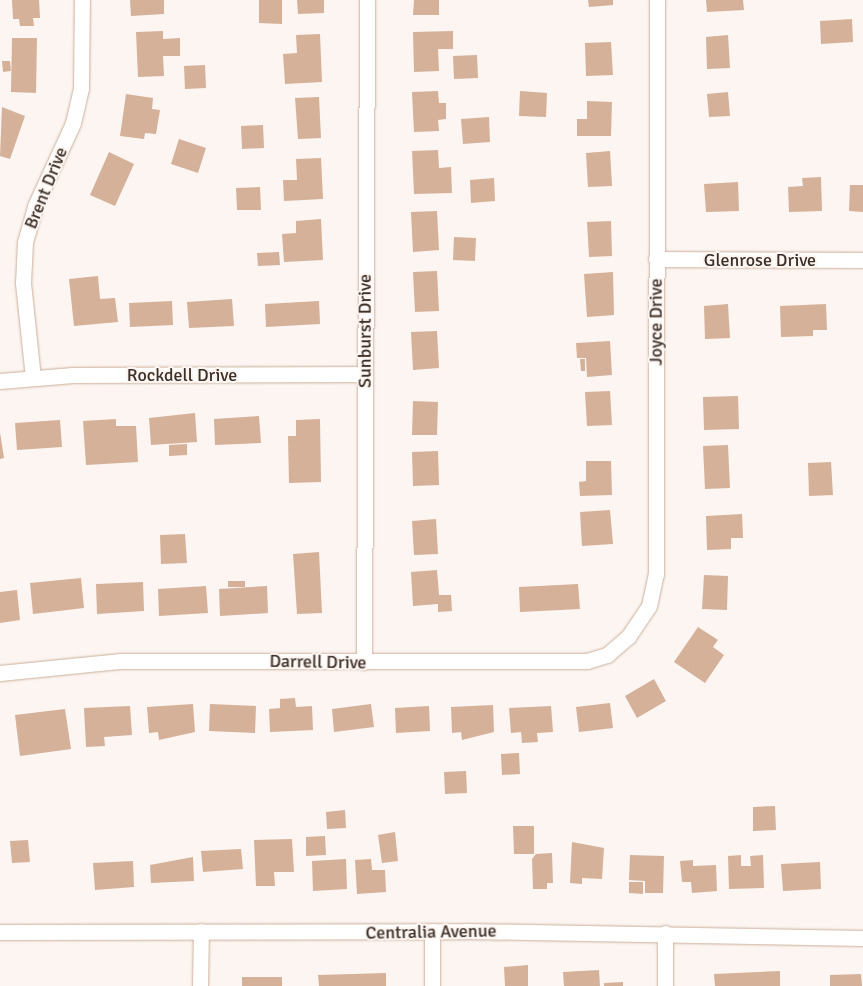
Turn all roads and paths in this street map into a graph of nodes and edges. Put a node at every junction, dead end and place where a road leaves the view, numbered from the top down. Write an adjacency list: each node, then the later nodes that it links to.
1 (82, 0): 7 (street, Brent Drive)
2 (366, 0): 6 (street, Sunburst Drive)
3 (657, 0): 4 (street, Joyce Drive)
4 (656, 259): 5 (street, Glenrose Drive); 9 (street, Joyce Drive)
5 (863, 260)
6 (365, 374): 7 (street, Rockdell Drive); 10 (street, Sunburst Drive)
7 (33, 378): 8 (street, Rockdell Drive)
8 (0, 381)
9 (628, 637): 10 (street, Darrell Drive)
10 (364, 662): 11 (street, Darrell Drive)
11 (0, 673)
12 (201, 931): 13 (street, Centralia Avenue); 14 (street, Centralia Avenue); 17 (street)
13 (432, 931): 15 (street, Centralia Avenue); 18 (street)
14 (0, 932)
15 (665, 933): 16 (street, Centralia Avenue); 19 (street)
16 (863, 938)
17 (200, 986)
18 (432, 986)
19 (665, 986)

